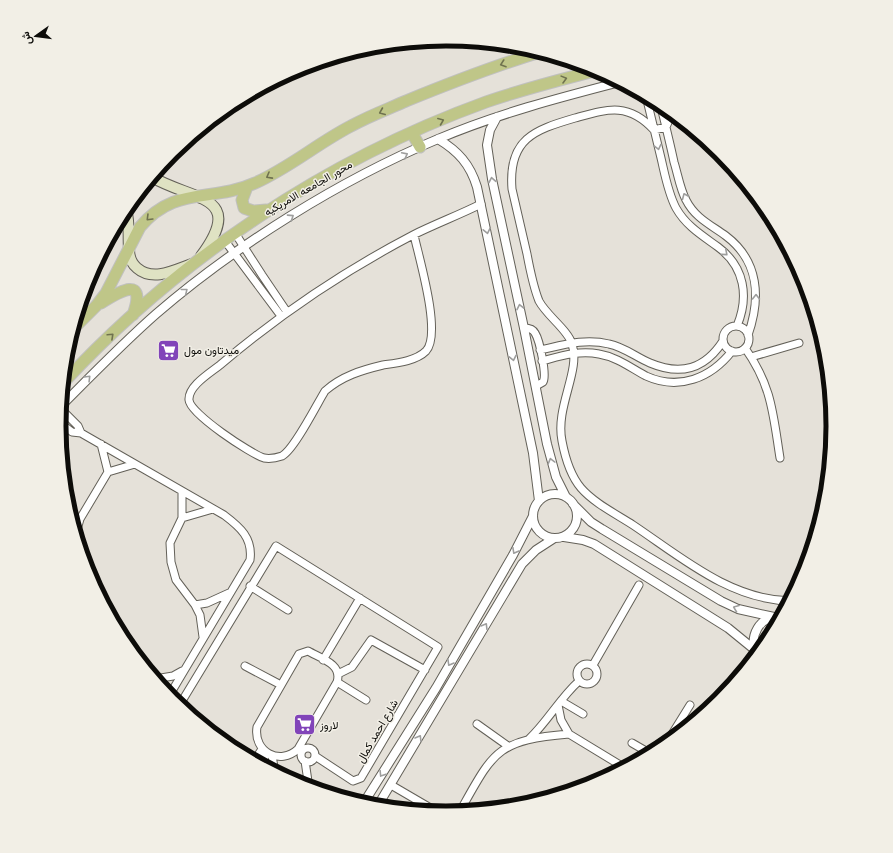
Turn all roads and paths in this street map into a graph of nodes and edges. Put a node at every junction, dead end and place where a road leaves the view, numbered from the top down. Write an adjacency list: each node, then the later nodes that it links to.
1 (530, 55): 14 (main road, one-way to 14)
2 (587, 73): 10 (main road, محور الجامعه الامريكيه, one-way to 2)
3 (613, 84): 6 (street)
4 (648, 104): 9 (street)
5 (663, 113): 8 (street)
6 (497, 117): 11 (street); 34 (street, one-way to 6)
7 (669, 119): 8 (street)
8 (666, 127): 9 (street); 35 (street, one-way to 8)
9 (654, 130): 33 (street, one-way to 33); 38 (street)
10 (412, 133): 12 (main road); 17 (main road, محور الجامعه الامريكيه)
11 (438, 139): 12 (street); 16 (street)
12 (420, 147): 22 (street, one-way to 12)
13 (157, 180): 15 (main road)
14 (248, 187): 15 (main road); 17 (main road)
15 (197, 196): 23 (main road, one-way to 23); 25 (main road)
16 (481, 204): 20 (street); 57 (street, one-way to 57)
17 (268, 210): 19 (main road, محور الجامعه الامريكيه)
18 (128, 219): 23 (main road)
19 (235, 233): 21 (main road, محور الجامعه الامريكيه); 22 (street)
20 (414, 235): 29 (street); 31 (street)
21 (225, 241): 24 (street); 25 (main road, محور الجامعه الامريكيه)
22 (244, 247): 24 (street); 26 (street)
23 (128, 248): 25 (main road); 28 (main road)
24 (235, 254): 27 (street); 47 (street, one-way to 24)
25 (195, 262): 30 (main road, محور الجامعه الامريكيه)
26 (255, 264): 27 (street); 29 (street)
27 (247, 270): 31 (street)
28 (96, 306): 30 (main road); 32 (main road)
29 (287, 312): 31 (street)
30 (132, 316): 45 (main road, محور الجامعه الامريكيه, one-way to 30)
31 (281, 316)
32 (81, 321)
33 (737, 326): 35 (street); 36 (street)
34 (524, 328): 40 (street); 46 (street)
35 (748, 334): 39 (street)
36 (723, 341): 38 (street); 41 (street)
37 (799, 342): 43 (street)
38 (572, 343): 40 (street); 42 (street)
39 (745, 348): 41 (street); 43 (street)
40 (540, 350): 44 (street)
41 (732, 352): 42 (street)
42 (574, 353): 44 (street); 69 (street)
43 (751, 357): 52 (street)
44 (542, 361): 46 (street)
45 (69, 377)
46 (536, 386): 56 (street, one-way to 46)
47 (67, 401)
48 (67, 413): 50 (street)
49 (66, 427): 50 (street)
50 (81, 433): 51 (street)
51 (101, 444): 53 (street); 54 (street)
52 (780, 458)
53 (135, 464): 54 (street); 55 (street)
54 (108, 472): 62 (street)
55 (182, 491): 59 (street); 61 (street)
56 (566, 497): 57 (street); 58 (street)
57 (539, 501): 60 (street)
58 (573, 504): 63 (street); 72 (street, one-way to 58)
59 (213, 509): 61 (street); 67 (street)
60 (532, 516): 64 (street); 110 (street, one-way to 110)
61 (182, 518): 70 (street)
62 (79, 524)
63 (564, 537): 64 (street); 76 (street)
64 (553, 539): 109 (street, one-way to 64)
65 (639, 585): 78 (street)
66 (250, 586): 68 (street); 71 (street); 89 (street)
67 (230, 592): 70 (street); 74 (street)
68 (360, 598): 77 (street); 81 (street, شارع احمد كمال)
69 (785, 600)
70 (195, 605): 74 (street)
71 (288, 610)
72 (776, 617)
73 (775, 618): 75 (street)
74 (203, 638): 80 (street)
75 (756, 648)
76 (753, 651)
77 (323, 660): 82 (street); 86 (street)
78 (593, 665): 84 (street); 84 (street)
79 (245, 666): 86 (street)
80 (184, 670): 83 (street); 87 (street)
81 (425, 670): 82 (street); 102 (street, شارع احمد كمال)
82 (338, 674): 85 (street)
83 (161, 678)
84 (579, 681): 90 (street)
85 (337, 682): 88 (street); 99 (street)
86 (281, 685): 101 (street)
87 (172, 691)
88 (366, 700)
89 (182, 701)
90 (560, 703): 92 (street); 95 (street); 96 (street)
91 (690, 705): 94 (street)
92 (583, 714)
93 (477, 724): 98 (street)
94 (673, 732)
95 (568, 734): 96 (street); 107 (street)
96 (529, 739): 98 (street)
97 (632, 743): 100 (street)
98 (508, 746): 113 (street)
99 (300, 750): 101 (street); 102 (street); 105 (street)
100 (645, 751)
101 (267, 753): 103 (street); 104 (street); 106 (street)
102 (315, 756): 105 (street)
103 (259, 758)
104 (263, 760)
105 (305, 761): 108 (street)
106 (272, 765)
107 (620, 765)
108 (308, 781)
109 (391, 785): 111 (street); 112 (street)
110 (366, 799)
111 (381, 801)
112 (427, 806)
113 (463, 806)

